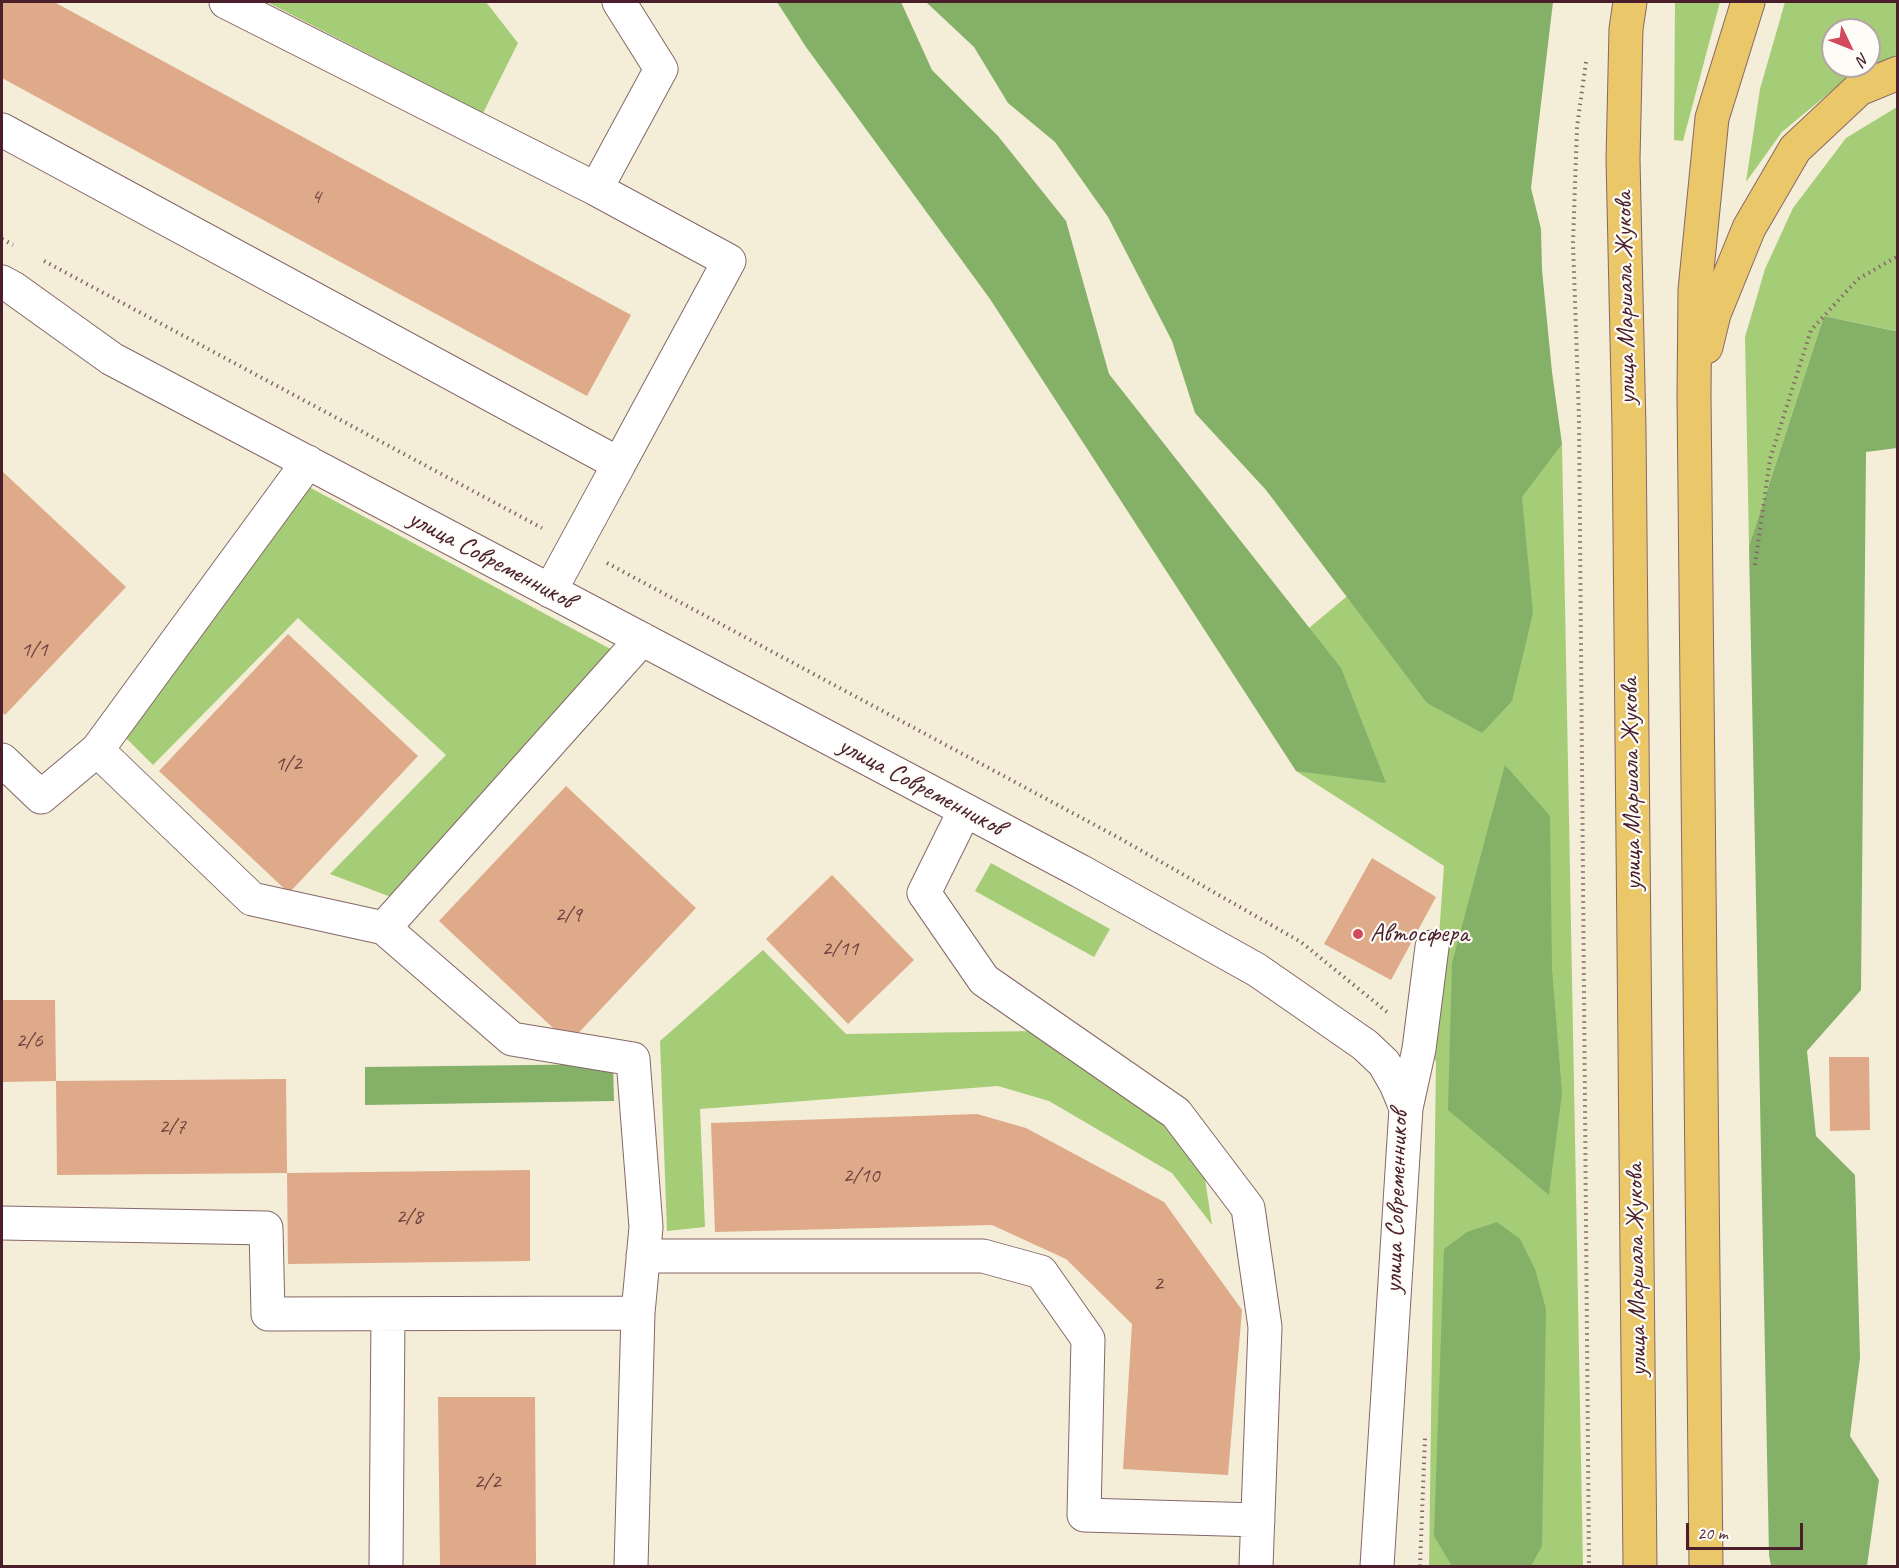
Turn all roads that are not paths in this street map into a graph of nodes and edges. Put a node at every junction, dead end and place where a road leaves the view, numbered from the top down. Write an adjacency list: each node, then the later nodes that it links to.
1 (226, 2): 7 (street)
2 (620, 2): 7 (street)
3 (1630, 2): 29 (main road, улица Маршала Жукова)
4 (1748, 2): 9 (main road)
5 (1898, 73): 9 (main road)
6 (2, 130): 11 (street)
7 (596, 189): 11 (street)
8 (2, 282): 10 (street, улица Современников)
9 (1694, 395): 30 (main road)
10 (308, 462): 12 (street, улица Современников); 14 (street)
11 (619, 464): 12 (street)
12 (550, 591): 13 (street, улица Современников)
13 (642, 639): 16 (street, улица Современников); 17 (street)
14 (97, 750): 15 (street); 17 (street)
15 (2, 760)
16 (965, 810): 19 (street, улица Современников); 24 (street)
17 (384, 928): 21 (street)
18 (1432, 946): 19 (street)
19 (1406, 1108): 28 (street, улица Современников)
20 (2, 1223): 23 (street)
21 (643, 1256): 22 (street); 24 (street)
22 (638, 1313): 23 (street); 26 (street)
23 (388, 1314): 25 (street)
24 (1257, 1520): 27 (street)
25 (386, 1566)
26 (631, 1566)
27 (1256, 1566)
28 (1377, 1566)
29 (1640, 1566)
30 (1706, 1566)

